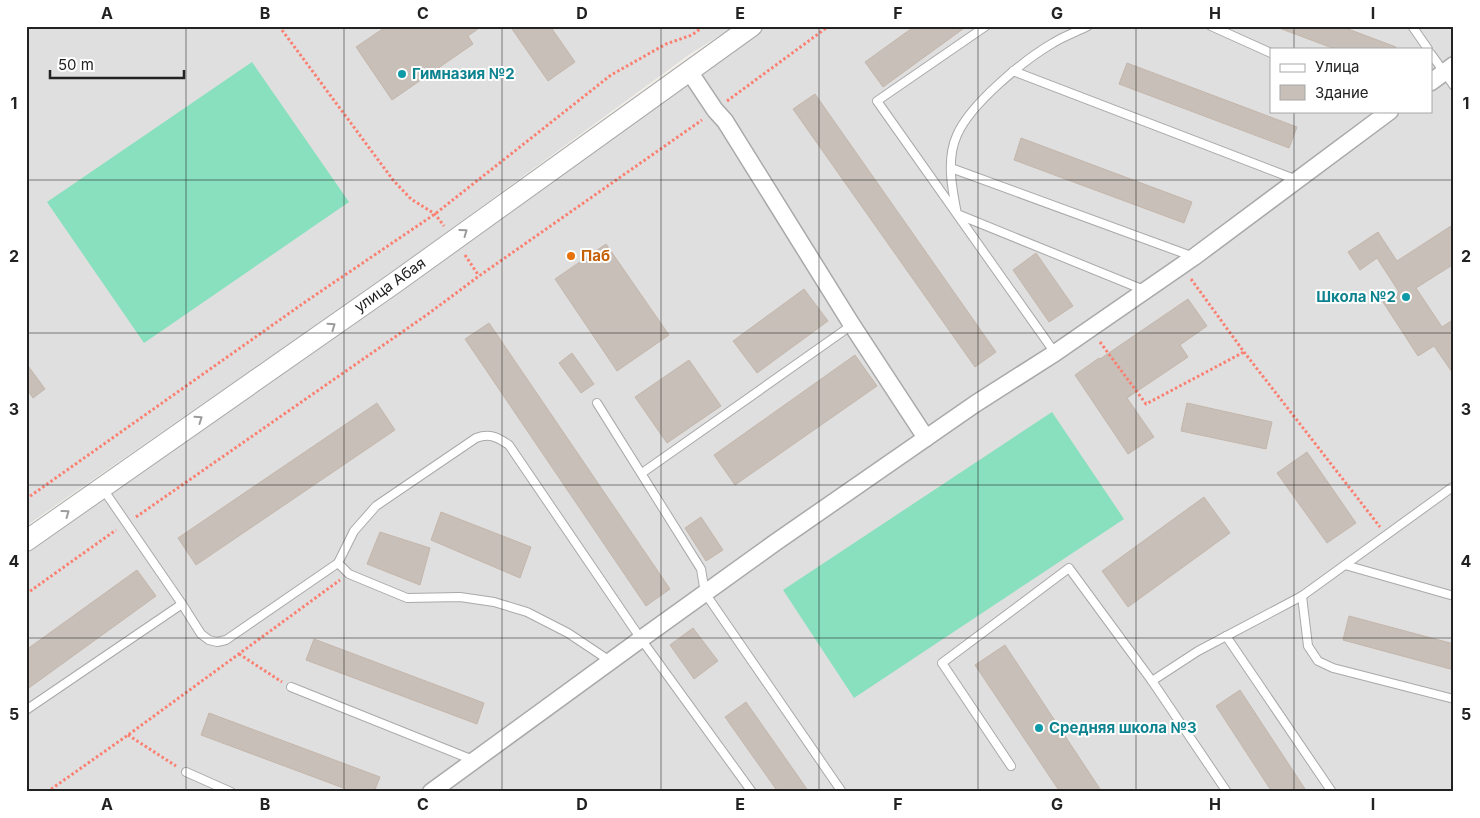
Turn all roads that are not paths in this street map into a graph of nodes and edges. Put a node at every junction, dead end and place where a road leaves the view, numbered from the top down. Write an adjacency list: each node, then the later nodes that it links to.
1 (752, 26): 9 (street, улица Абая)
2 (986, 26): 16 (lane)
3 (1088, 26): 10 (lane)
4 (1211, 26): 7 (lane)
5 (1412, 26): 6 (lane)
6 (1427, 48)
7 (1270, 53)
8 (1432, 56): 11 (lane)
9 (688, 71): 19 (street); 24 (street, улица Абая, one-way to 9)
10 (1013, 71): 14 (lane); 15 (lane)
11 (1443, 73): 12 (lane)
12 (1454, 86)
13 (1389, 112): 15 (street)
14 (952, 168): 16 (lane); 17 (lane)
15 (1298, 180): 17 (street)
16 (957, 214): 18 (lane); 20 (lane)
17 (1187, 262): 18 (street)
18 (1145, 290): 20 (street)
19 (852, 325): 22 (street); 23 (lane)
20 (1055, 353): 22 (street)
21 (597, 403): 23 (lane)
22 (926, 438): 29 (street)
23 (642, 473): 29 (lane)
24 (102, 487): 26 (street, улица Абая, one-way to 24); 32 (lane)
25 (1452, 489): 28 (lane)
26 (26, 541)
27 (338, 563): 32 (lane); 34 (lane); 35 (lane)
28 (1345, 565): 30 (lane); 31 (lane)
29 (705, 593): 34 (street); 46 (lane)
30 (1302, 596): 33 (lane); 38 (lane)
31 (1454, 596)
32 (182, 604): 39 (lane)
33 (1226, 636): 36 (lane); 48 (lane)
34 (641, 638): 35 (street); 45 (lane)
35 (610, 661): 40 (street)
36 (1152, 681): 41 (lane); 47 (lane)
37 (291, 687): 40 (lane)
38 (1454, 699)
39 (26, 710)
40 (473, 760): 44 (street)
41 (1011, 766)
42 (186, 772): 43 (lane)
43 (232, 792)
44 (430, 792)
45 (752, 792)
46 (842, 792)
47 (1227, 792)
48 (1332, 792)

